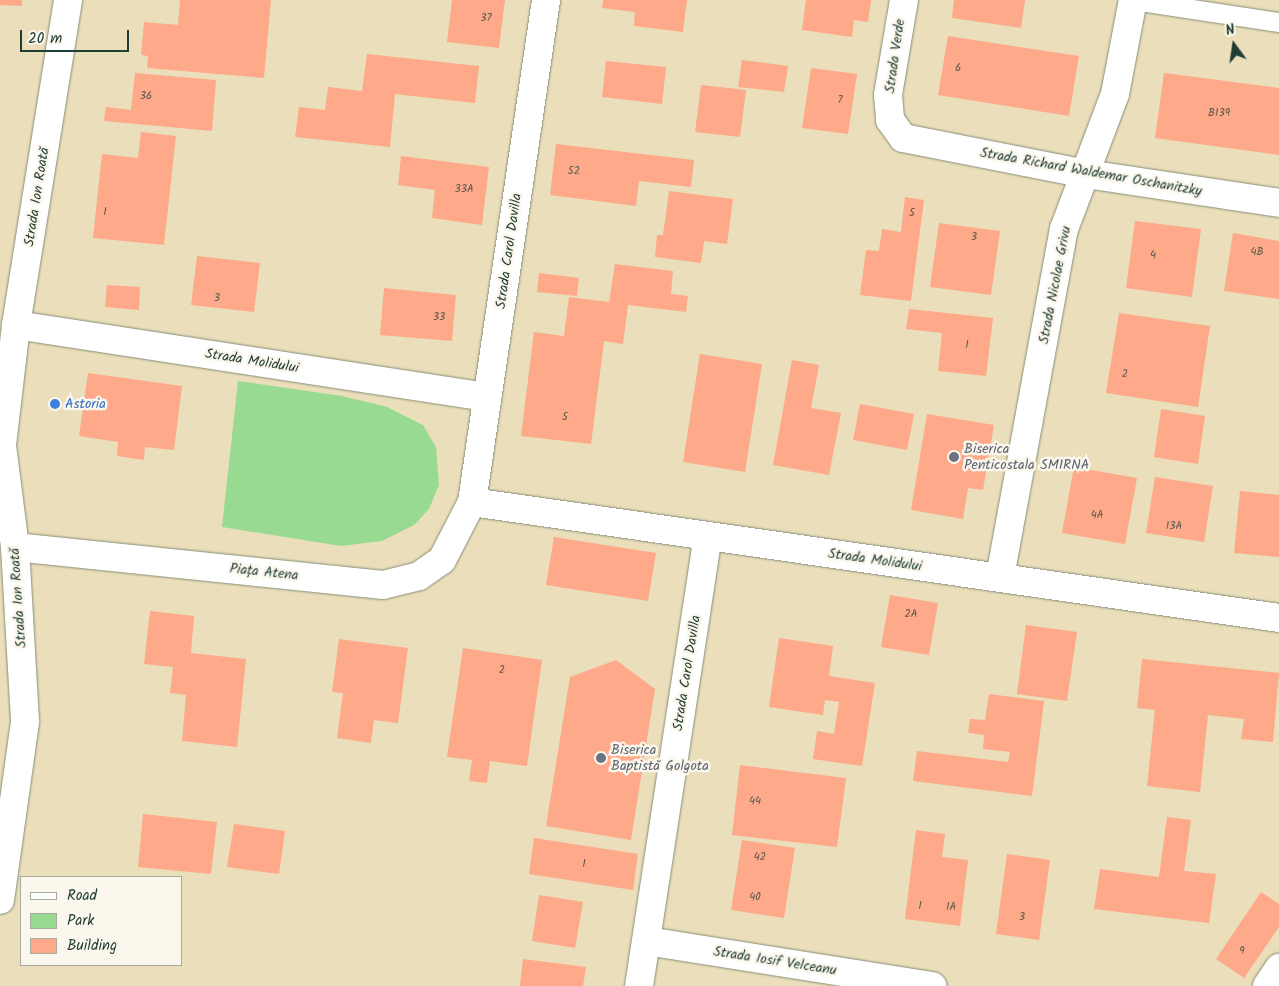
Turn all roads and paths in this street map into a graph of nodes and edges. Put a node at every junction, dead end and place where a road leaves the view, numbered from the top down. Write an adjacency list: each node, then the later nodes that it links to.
1 (68, 0): 9 (street, Strada Ion Roată)
2 (546, 0): 10 (street, Strada Carol Davilla)
3 (904, 0): 6 (street, Strada Verde)
4 (1133, 0): 5 (lane); 7 (street, Strada Nicolae Grivu)
5 (1279, 22)
6 (903, 138): 7 (street, Strada Richard Waldemar Oschanitzky)
7 (1086, 174): 8 (street, Strada Richard Waldemar Oschanitzky); 15 (street, Strada Nicolae Grivu)
8 (1279, 203)
9 (16, 325): 10 (street, Strada Molidului); 11 (street, Strada Ion Roată)
10 (488, 397): 12 (street, Strada Carol Davilla)
11 (1, 445): 14 (street, Strada Ion Roată)
12 (472, 502): 13 (street, Strada Molidului); 14 (street, Piața Atena)
13 (708, 537): 15 (street, Strada Molidului); 18 (street, Strada Carol Davilla)
14 (15, 546): 17 (street, Strada Ion Roată)
15 (1000, 577): 16 (street, Strada Molidului)
16 (1279, 618)
17 (0, 900)
18 (647, 941): 20 (street, Strada Carol Davilla); 21 (street, Strada Iosif Velceanu)
19 (1279, 968): 22 (street)
20 (639, 986)
21 (932, 986)
22 (1267, 986)

